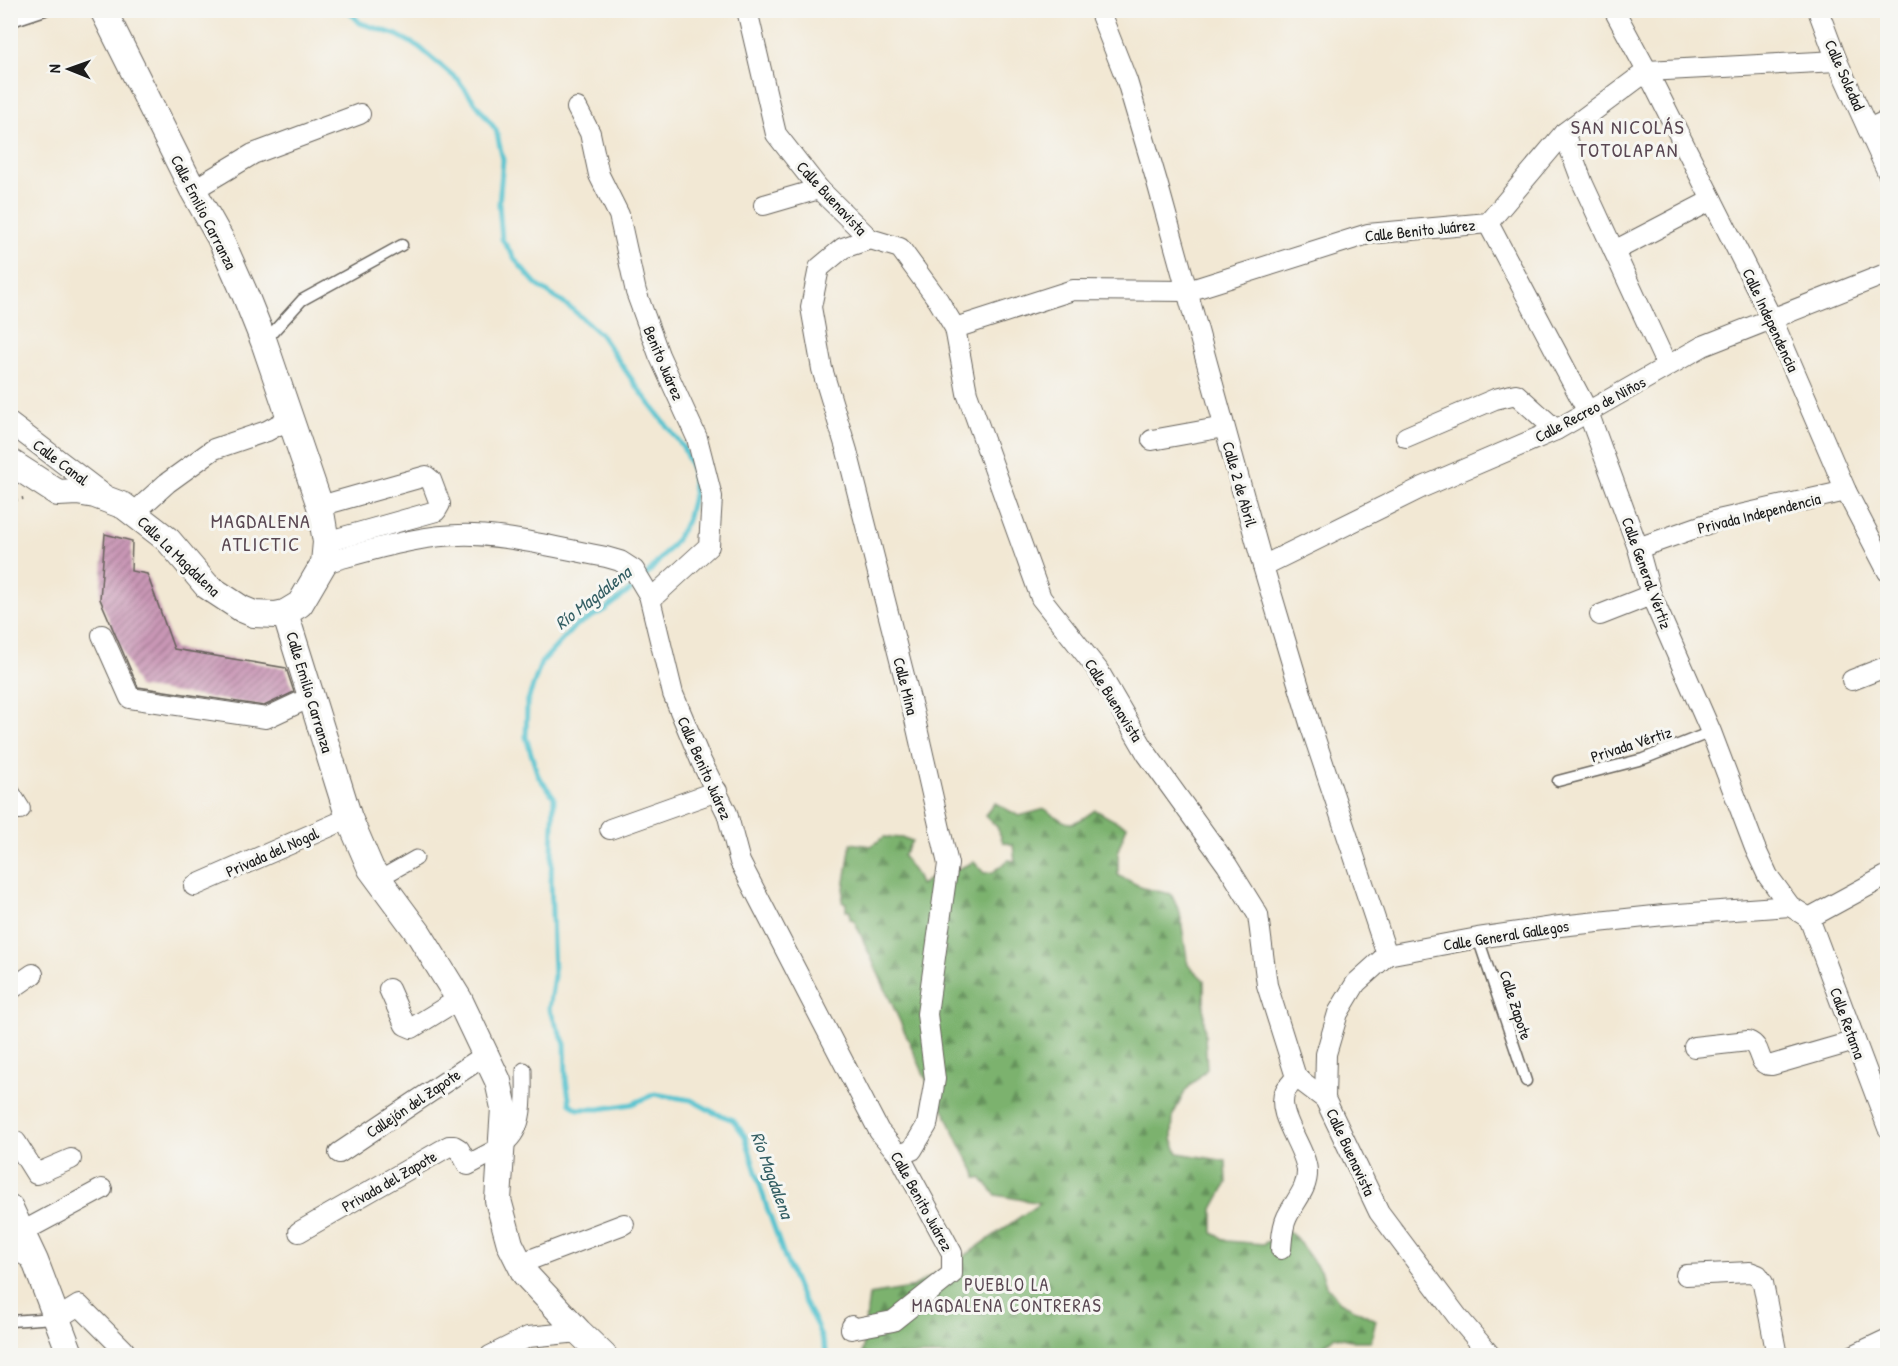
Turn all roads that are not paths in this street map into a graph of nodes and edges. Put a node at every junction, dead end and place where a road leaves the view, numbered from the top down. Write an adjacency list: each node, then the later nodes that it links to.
1 (45, 10): 7 (lane)
2 (103, 10): 17 (street, Calle Emilio Carranza)
3 (747, 10): 16 (street, Calle Buenavista)
4 (1099, 10): 25 (street, Calle 2 de Abril)
5 (1614, 10): 9 (street, Calle Independencia)
6 (1818, 10): 8 (street, Calle Soledad)
7 (15, 20)
8 (1837, 61): 9 (street); 13 (street, Calle Soledad)
9 (1647, 71): 14 (street, Calle Benito Juárez); 18 (street, Calle Independencia)
10 (577, 108): 46 (street, Benito Juárez)
11 (360, 114): 17 (street)
12 (1887, 120): 13 (street)
13 (1868, 129): 15 (street, Calle Soledad)
14 (1564, 133): 20 (street, Calle Benito Juárez); 23 (street)
15 (1887, 173)
16 (819, 189): 19 (street); 21 (street, Calle Buenavista)
17 (193, 190): 28 (street, Calle Emilio Carranza)
18 (1712, 200): 23 (street); 26 (street, Calle Independencia)
19 (764, 205)
20 (1488, 224): 25 (street, Calle Benito Juárez); 30 (street, Calle General Vértiz)
21 (870, 239): 27 (street, Calle Buenavista); 81 (street, Calle Mina)
22 (402, 245): 28 (lane)
23 (1614, 251): 29 (street)
24 (1887, 273): 26 (street, Calle Recreo de Niños)
25 (1188, 291): 27 (street, Calle Benito Juárez); 33 (street, Calle 2 de Abril)
26 (1772, 319): 29 (street, Calle Recreo de Niños); 38 (street, Calle Independencia)
27 (955, 328): 74 (street, Calle Buenavista)
28 (264, 342): 31 (street, Calle Emilio Carranza)
29 (1667, 366): 30 (street, Calle Recreo de Niños)
30 (1588, 412): 34 (street, Calle Recreo de Niños); 41 (street, Calle General Vértiz)
31 (288, 419): 39 (street, Calle Emilio Carranza); 40 (street)
32 (10, 423): 40 (street, Calle Canal)
33 (1224, 427): 36 (street); 44 (street, Calle 2 de Abril)
34 (1556, 430): 35 (street); 44 (street, Calle Recreo de Niños)
35 (1406, 437)
36 (1152, 440)
37 (10, 462): 40 (street, Calle La Magdalena)
38 (1846, 491): 41 (street, Privada Independencia); 43 (street, Calle Independencia)
39 (320, 506): 42 (street, Calle Emilio Carranza); 42 (street)
40 (123, 507): 47 (street, Calle La Magdalena)
41 (1638, 548): 45 (street, Calle General Vértiz)
42 (325, 553): 46 (street, Calle Benito Juárez); 47 (street, Calle Emilio Carranza)
43 (1885, 561)
44 (1263, 566): 65 (street, Calle 2 de Abril)
45 (1652, 595): 48 (street); 53 (street, Calle General Vértiz)
46 (650, 597): 55 (street, Calle Benito Juárez)
47 (285, 613): 52 (street, Calle Emilio Carranza)
48 (1600, 615)
49 (102, 635): 52 (street)
50 (1887, 666): 51 (street)
51 (1852, 680)
52 (311, 697): 56 (street, Calle Emilio Carranza)
53 (1711, 732): 54 (lane, Privada Vértiz); 62 (street, Calle General Vértiz)
54 (1558, 781)
55 (717, 791): 57 (street); 81 (street, Calle Benito Juárez)
56 (350, 818): 60 (street, Calle Emilio Carranza); 61 (street, Privada del Nogal)
57 (610, 829)
58 (416, 858): 60 (street)
59 (1887, 875): 63 (street)
60 (379, 879): 69 (street, Calle Emilio Carranza)
61 (194, 886)
62 (1790, 906): 63 (street, Calle General Vértiz); 64 (street, Calle General Gallegos)
63 (1809, 918): 70 (street, Calle Retama)
64 (1478, 938): 65 (street, Calle General Gallegos); 75 (lane, Calle Zapote)
65 (1387, 955): 76 (street)
66 (33, 974): 68 (street)
67 (389, 989): 69 (street)
68 (10, 990)
69 (459, 999): 72 (street, Calle Emilio Carranza)
70 (1855, 1041): 71 (street); 77 (street, Calle Retama)
71 (1694, 1047)
72 (487, 1054): 79 (street, Calle Emilio Carranza); 80 (street, Callejón del Zapote)
73 (524, 1070): 79 (street)
74 (1296, 1077): 76 (street, Calle Buenavista); 88 (street)
75 (1526, 1082)
76 (1325, 1099): 100 (street, Calle Buenavista)
77 (1887, 1128)
78 (10, 1144): 82 (street)
79 (502, 1147): 86 (street, Privada del Zapote); 89 (street, Calle Emilio Carranza)
80 (339, 1153)
81 (899, 1155): 93 (street, Calle Benito Juárez)
82 (71, 1159)
83 (102, 1189): 87 (street)
84 (10, 1208): 87 (street)
85 (624, 1224): 89 (street)
86 (299, 1232)
87 (14, 1237): 91 (street)
88 (1281, 1249)
89 (519, 1264): 94 (street, Calle Emilio Carranza)
90 (1686, 1275): 101 (street)
91 (58, 1318): 92 (lane); 96 (street); 97 (street)
92 (10, 1321)
93 (852, 1326)
94 (579, 1332): 98 (street); 99 (street, Calle Emilio Carranza)
95 (1887, 1339): 102 (street)
96 (124, 1350)
97 (71, 1356)
98 (490, 1356)
99 (604, 1356)
100 (1491, 1356)
101 (1777, 1356)
102 (1852, 1356)

